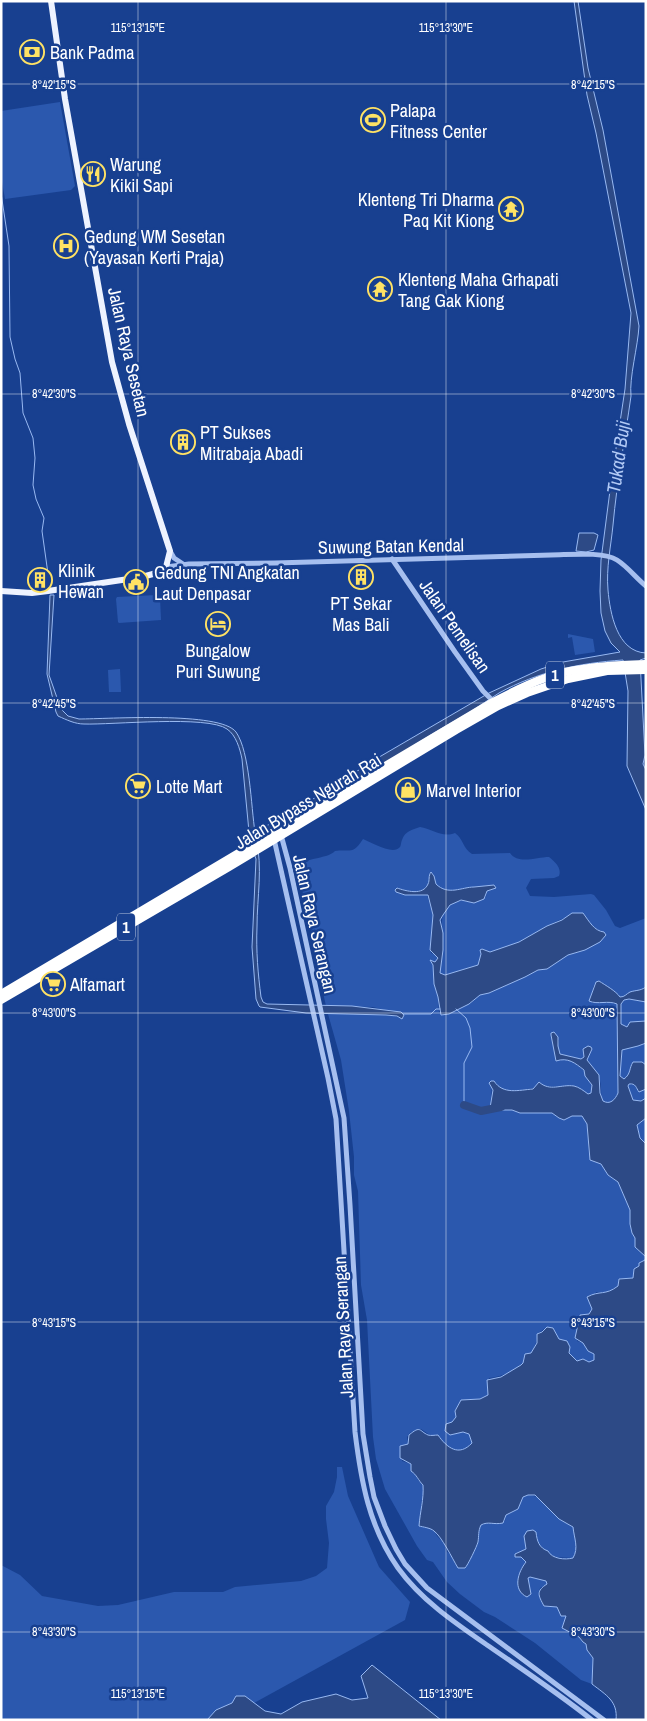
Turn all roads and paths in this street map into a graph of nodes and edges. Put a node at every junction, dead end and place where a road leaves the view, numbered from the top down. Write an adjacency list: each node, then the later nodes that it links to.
1 (51, 1): 2 (main road, Jalan Raya Sesetan)
2 (170, 551): 4 (street); 5 (main road)
3 (392, 559): 4 (street, Suwung Batan Kendal); 6 (street, Suwung Batan Kendal); 11 (street, Jalan Pemelisan)
4 (183, 564): 5 (street, Suwung Batan Kendal)
5 (166, 567): 7 (main road)
6 (646, 586)
7 (1, 591)
8 (646, 664): 9 (highway, Jalan Bypass Ngurah Rai / 1)
9 (622, 668): 10 (highway, Jalan Bypass Ngurah Rai / 1); 11 (highway, Jalan Bypass Ngurah Rai / 1)
10 (646, 670)
11 (494, 703): 12 (highway, Jalan Bypass Ngurah Rai / 1)
12 (325, 805): 13 (highway, Jalan Bypass Ngurah Rai / 1); 14 (highway, Jalan Bypass Ngurah Rai / 1)
13 (277, 837): 14 (highway, Jalan Bypass Ngurah Rai / 1); 18 (street, Jalan Raya Serangan); 19 (street, Jalan Raya Serangan)
14 (259, 844): 15 (highway, Jalan Bypass Ngurah Rai / 1)
15 (41, 974): 16 (highway, Jalan Bypass Ngurah Rai / 1); 17 (highway, Jalan Bypass Ngurah Rai / 1)
16 (1, 994)
17 (1, 1000)
18 (352, 1390): 19 (street); 21 (street, Jalan Raya Serangan)
19 (360, 1390): 20 (street, Jalan Raya Serangan)
20 (580, 1701): 21 (street); 22 (street, Jalan Raya Serangan)
21 (575, 1707): 23 (street, Jalan Raya Serangan)
22 (602, 1718)
23 (592, 1720)

